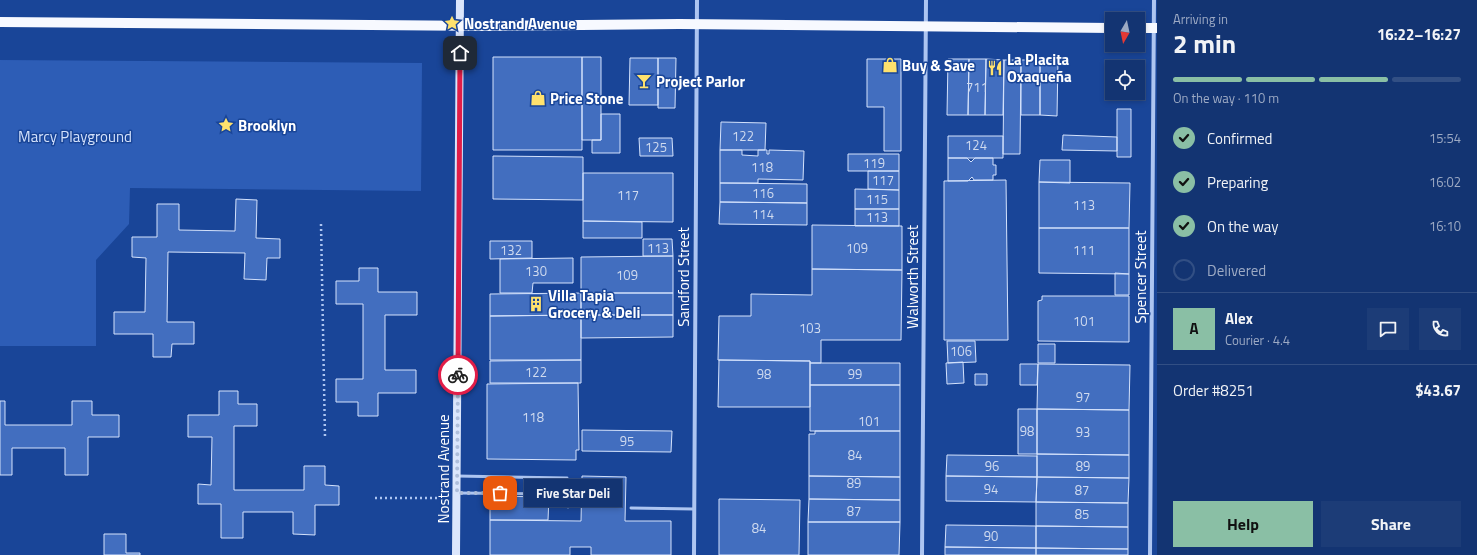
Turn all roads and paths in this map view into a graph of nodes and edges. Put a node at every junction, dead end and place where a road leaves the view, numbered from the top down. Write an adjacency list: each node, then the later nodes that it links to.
1 (460, 0): 7 (main road, Nostrand Avenue)
2 (697, 0): 6 (street, Sandford Street)
3 (926, 0): 8 (street, Walworth Street)
4 (1154, 0): 10 (street, Spencer Street)
5 (0, 22): 7 (main road)
6 (697, 24): 7 (main road); 8 (main road); 19 (street, Sandford Street)
7 (460, 26): 13 (main road, Nostrand Avenue)
8 (926, 26): 9 (main road); 22 (street, Walworth Street)
9 (1105, 28)
10 (1155, 28): 23 (street, Spencer Street)
11 (321, 224): 12 (path)
12 (325, 437)
13 (457, 476): 15 (main road, Nostrand Avenue); 17 (lane)
14 (548, 494): 15 (lane)
15 (457, 495): 16 (path); 20 (main road, Nostrand Avenue)
16 (375, 498)
17 (568, 507)
18 (632, 508): 19 (lane)
19 (694, 509): 21 (street, Sandford Street)
20 (456, 555)
21 (694, 555)
22 (922, 555)
23 (1150, 555)

